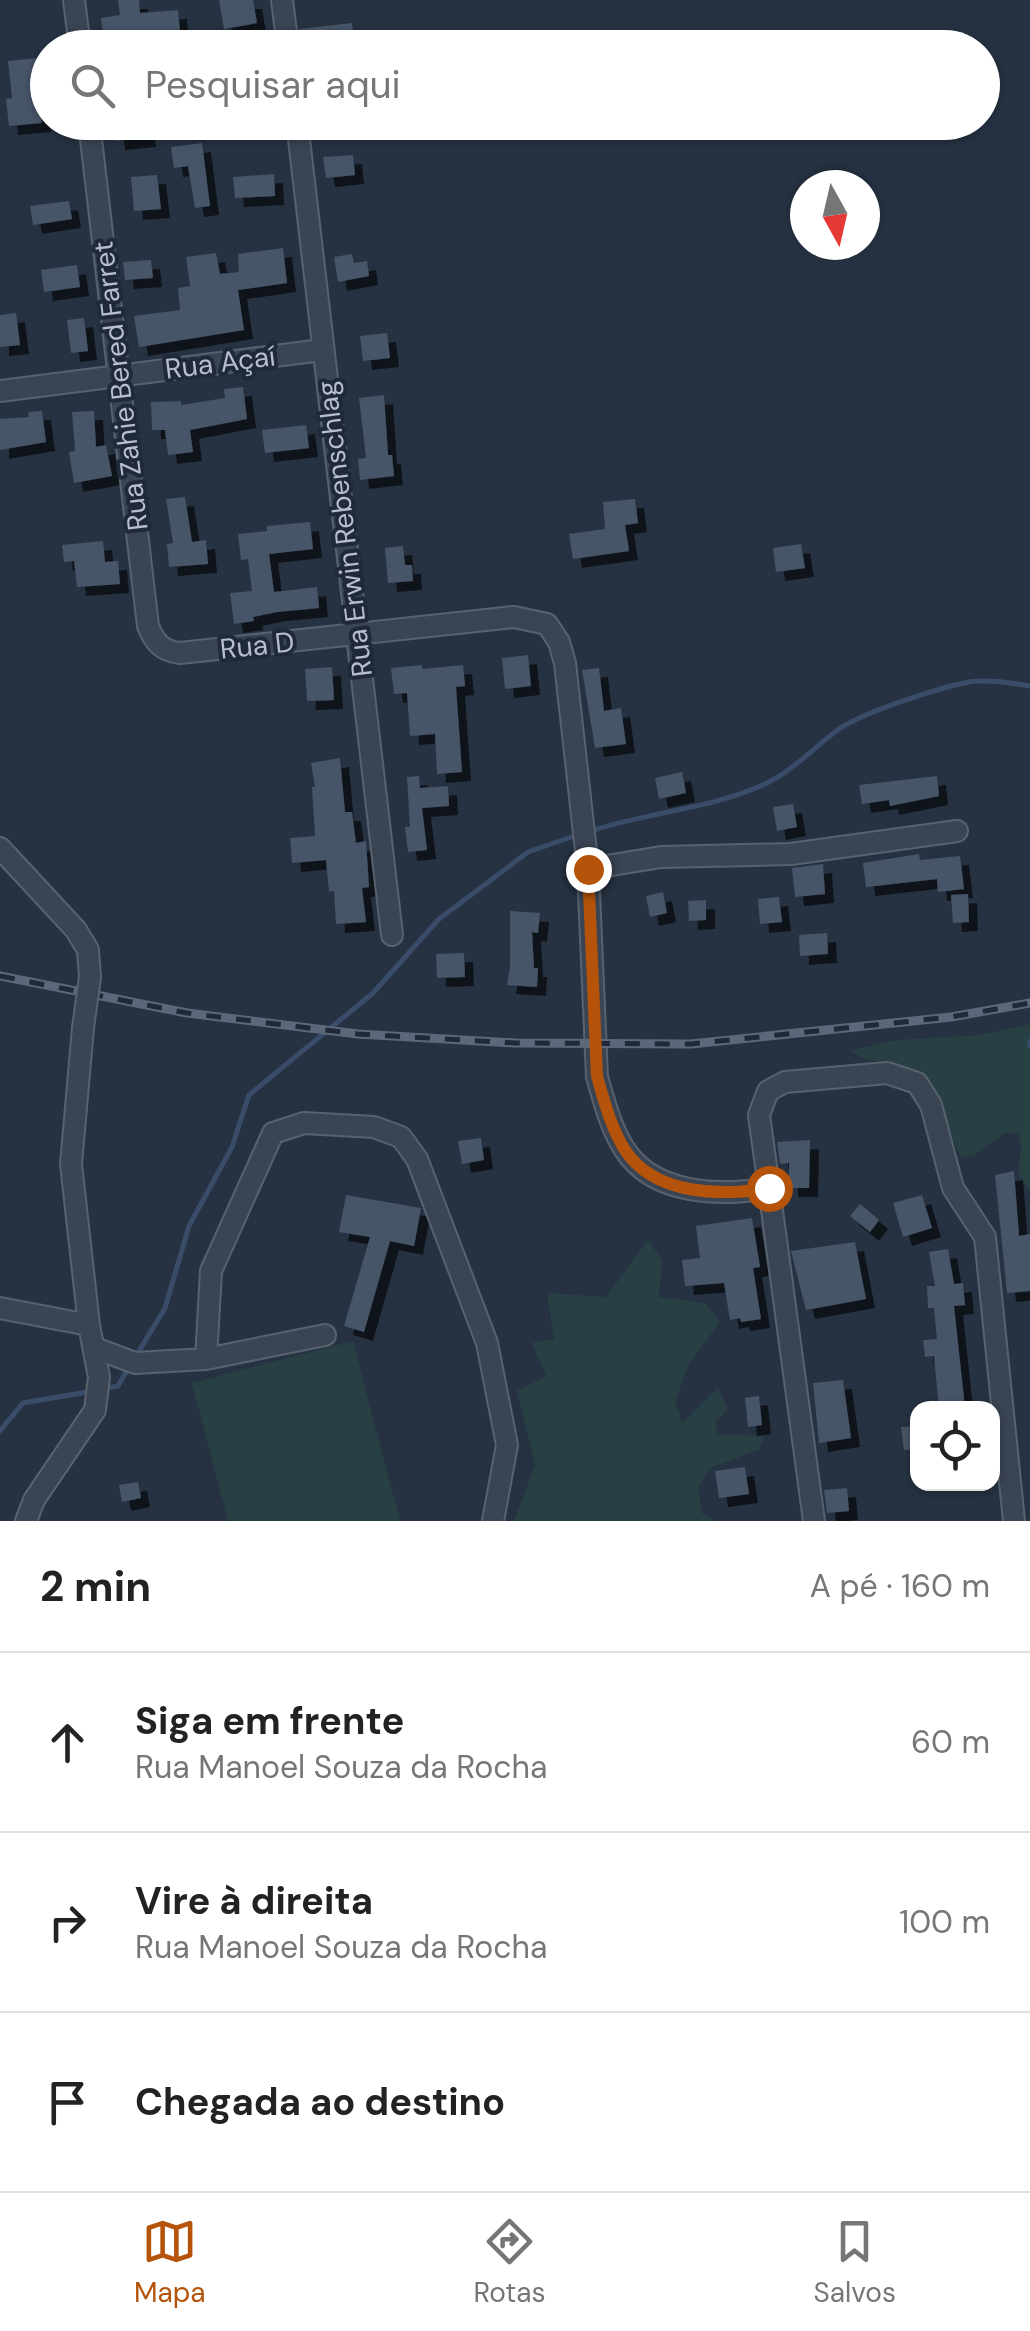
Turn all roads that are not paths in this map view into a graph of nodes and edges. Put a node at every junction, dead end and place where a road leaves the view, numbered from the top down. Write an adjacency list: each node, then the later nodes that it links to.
1 (74, 0): 3 (street)
2 (282, 0): 4 (street)
3 (78, 30)
4 (286, 30)
5 (91, 140): 8 (street, Rua Zahie Bered Farret)
6 (298, 140): 7 (street, Rua Erwin Rebenschlag)
7 (322, 350): 8 (street, Rua Açaí); 10 (street, Rua Erwin Rebenschlag)
8 (118, 375): 9 (street, Rua Açaí); 11 (street, Rua Zahie Bered Farret)
9 (0, 391)
10 (356, 634): 11 (street, Rua D); 14 (street, Rua D); 15 (street, Rua Erwin Rebenschlag)
11 (159, 646)
12 (956, 831): 14 (street)
13 (0, 848): 18 (street, bridge)
14 (588, 869): 16 (street)
15 (392, 935)
16 (769, 1188): 24 (street); 25 (street)
17 (0, 1308): 18 (street)
18 (88, 1326): 20 (street)
19 (325, 1335): 21 (street)
20 (95, 1348): 21 (street); 22 (street)
21 (206, 1359): 23 (street)
22 (26, 1521)
23 (494, 1521)
24 (814, 1521)
25 (1014, 1521)

